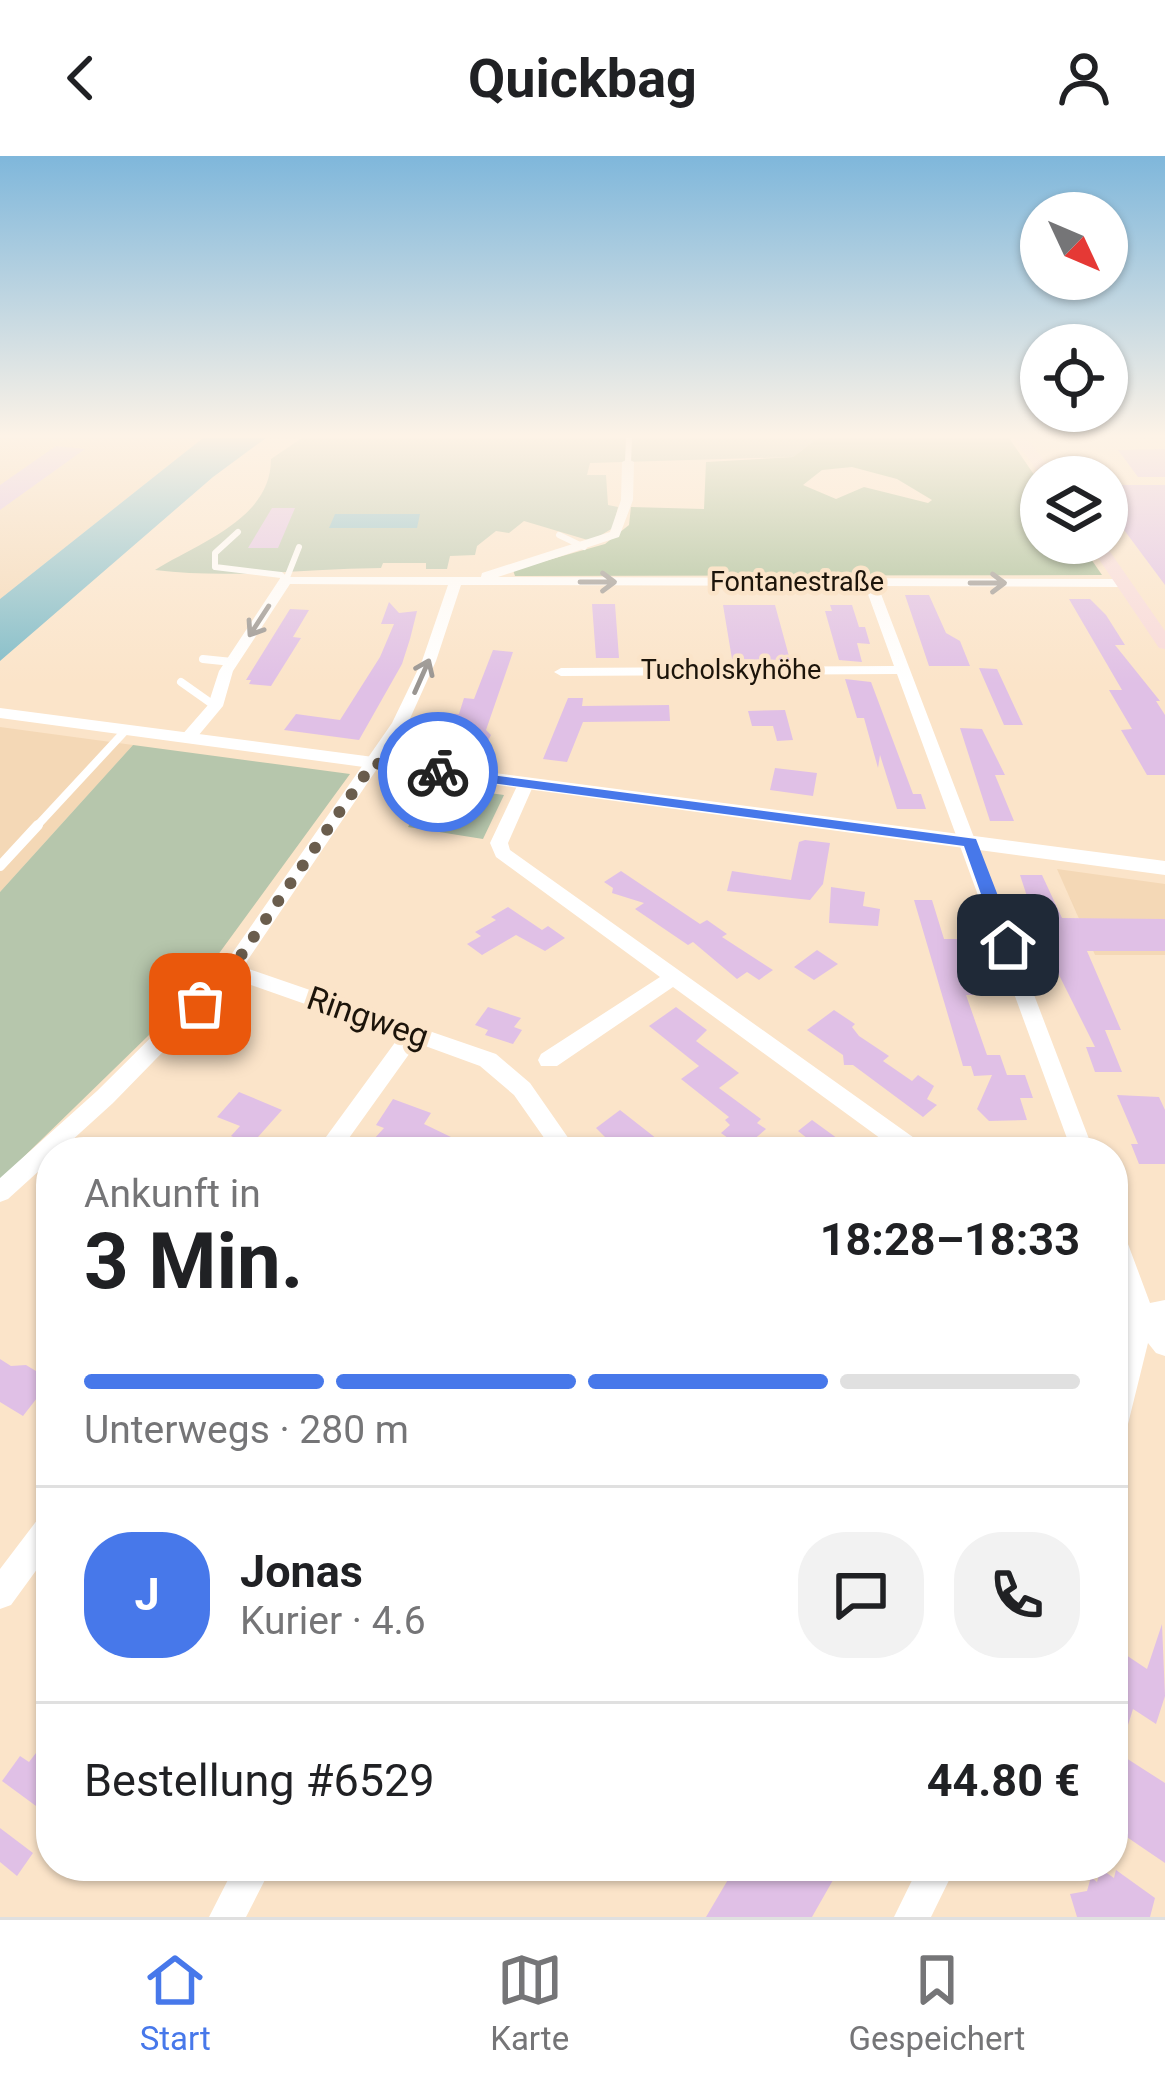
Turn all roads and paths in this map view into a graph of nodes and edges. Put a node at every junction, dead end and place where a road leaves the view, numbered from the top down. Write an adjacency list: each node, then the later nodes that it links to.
1 (621, 520): 5 (street, Fontanestraße)
2 (238, 532): 7 (lane)
3 (559, 535): 5 (lane)
4 (299, 547): 7 (lane)
5 (584, 547): 8 (street, Fontanestraße)
6 (1108, 564): 11 (main road)
7 (286, 580): 9 (street, Fontanestraße); 14 (street, one-way to 14)
8 (481, 581): 9 (street, Fontanestraße); 10 (street, Fontanestraße, one-way to 10)
9 (455, 582): 22 (street, one-way to 9)
10 (870, 582): 11 (street, Fontanestraße, one-way to 11); 15 (street)
11 (1118, 583): 12 (main road)
12 (1165, 644)
13 (202, 658): 14 (lane)
14 (232, 662): 18 (street)
15 (901, 670): 16 (street, Tucholskyhöhe); 24 (street)
16 (562, 672)
17 (181, 682): 18 (lane)
18 (215, 706): 21 (street)
19 (0, 713): 20 (street)
20 (125, 731): 21 (street); 25 (lane)
21 (187, 739): 22 (street)
22 (373, 763): 23 (street); 27 (street)
23 (526, 784): 24 (street); 28 (street)
24 (970, 842): 26 (street); 35 (street)
25 (0, 866)
26 (1165, 868)
27 (231, 970): 29 (street, Ringweg); 31 (street)
28 (674, 977): 30 (street); 34 (street)
29 (413, 1032): 32 (street); 33 (street, Ringweg)
30 (549, 1060)
31 (61, 1137)
32 (337, 1137)
33 (556, 1137)
34 (895, 1137)
35 (1078, 1137)
36 (36, 1159): 37 (street)
37 (0, 1192)
38 (1128, 1265): 39 (street)
39 (1154, 1314): 40 (street); 41 (street)
40 (1165, 1344)
41 (1128, 1386)
42 (36, 1545): 43 (street)
43 (0, 1594)
44 (246, 1881): 46 (street)
45 (930, 1881): 47 (street)
46 (227, 1917)
47 (912, 1917)

